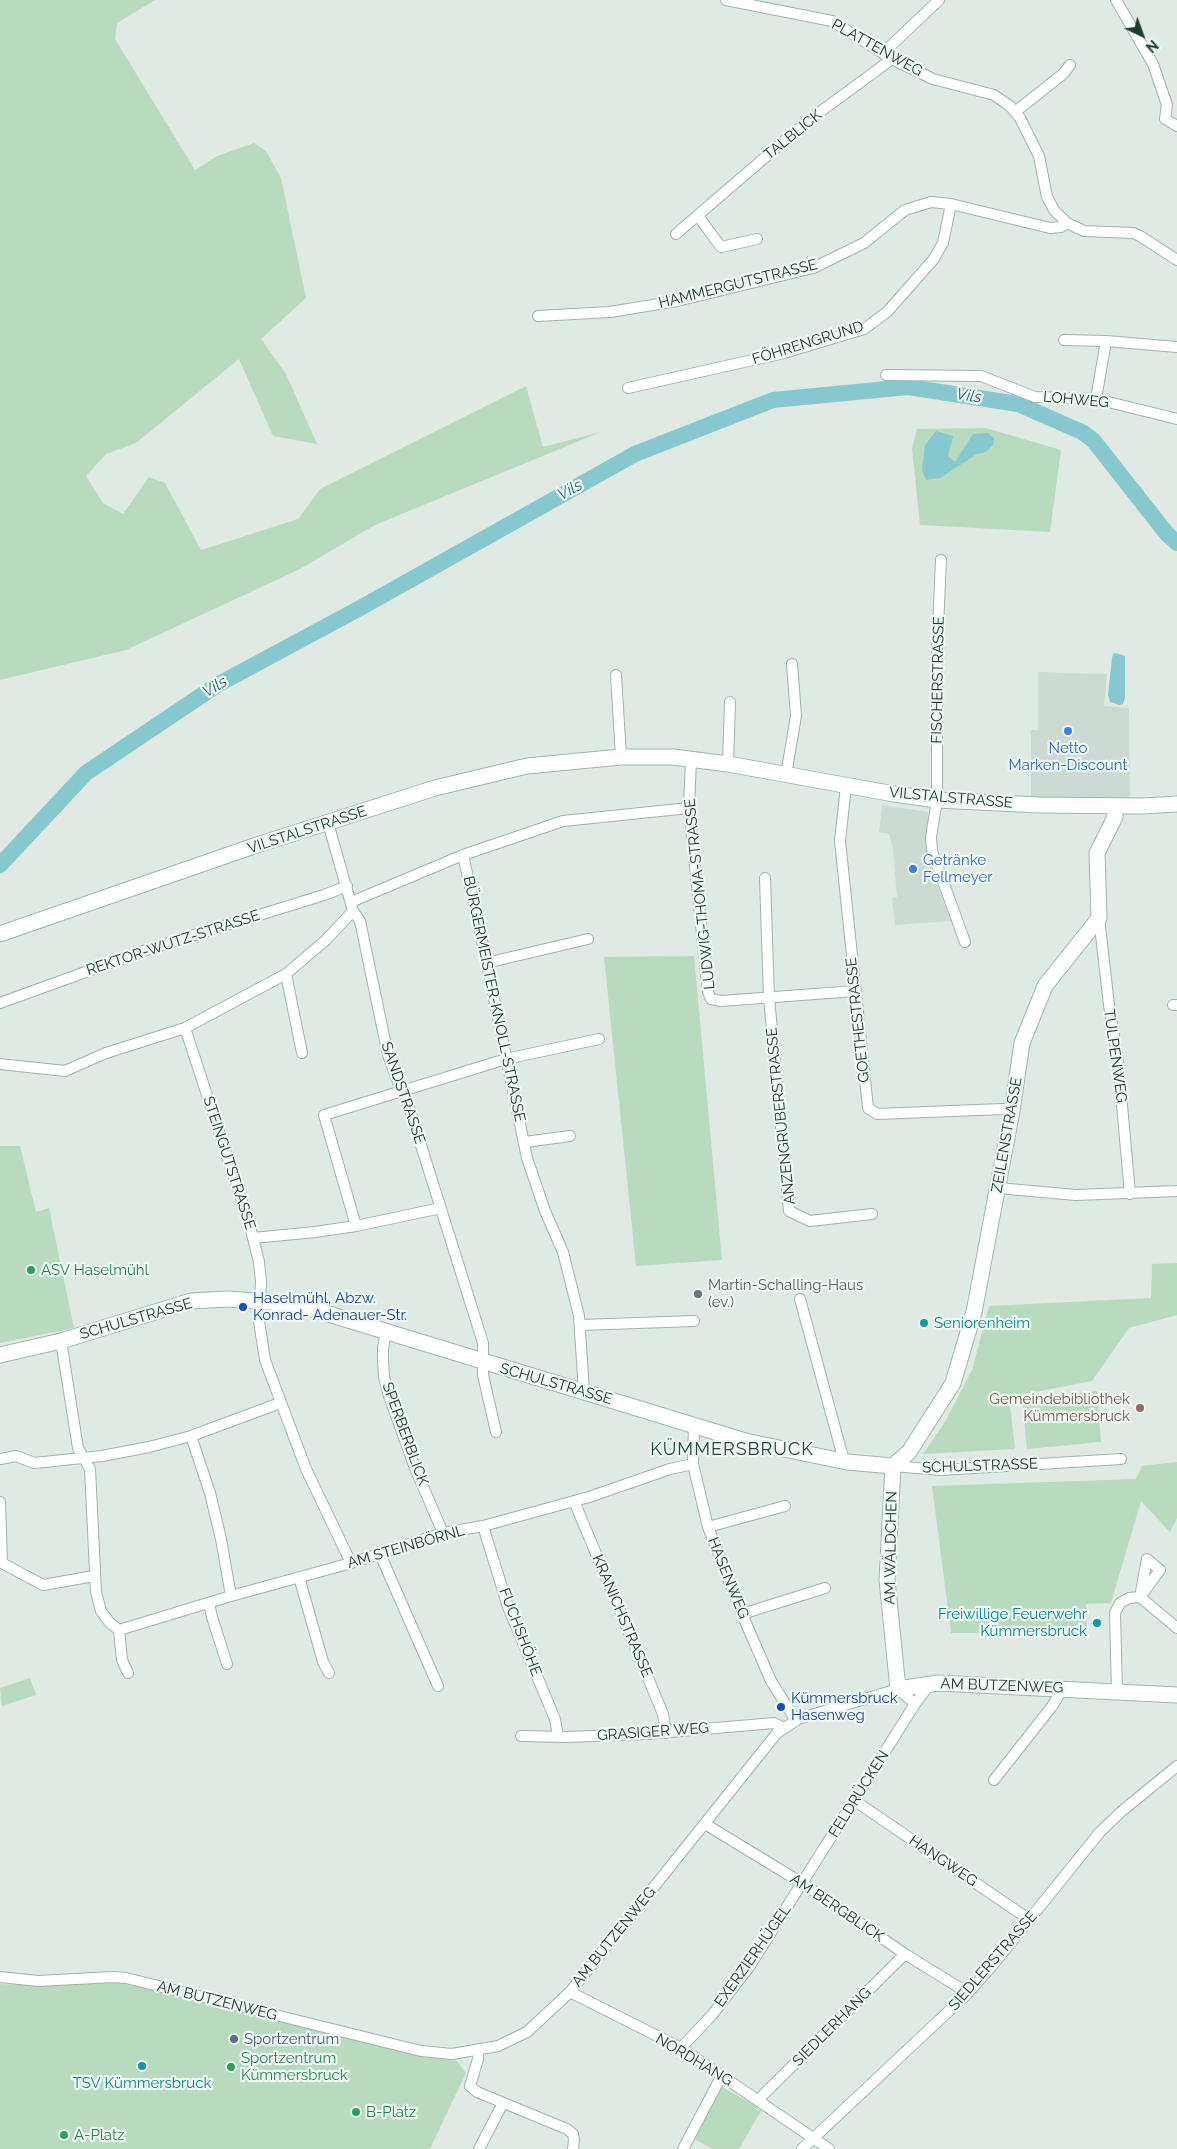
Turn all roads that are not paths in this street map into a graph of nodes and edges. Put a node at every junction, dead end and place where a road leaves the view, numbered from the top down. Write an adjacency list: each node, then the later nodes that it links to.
1 (731, 0): 4 (street, PLATTENWEG)
2 (939, 0): 4 (street, TALBLICK)
3 (1116, 0): 7 (street)
4 (887, 56): 6 (street, PLATTENWEG); 9 (street, TALBLICK)
5 (1070, 65): 6 (street)
6 (1015, 112): 10 (street, PLATTENWEG)
7 (1177, 126)
8 (951, 204): 10 (street, HAMMERGUTSTRASSE); 14 (street, HAMMERGUTSTRASSE); 19 (street, FÖHRENGRUND)
9 (698, 216): 11 (street, TALBLICK); 12 (street)
10 (1067, 223): 13 (street, HAMMERGUTSTRASSE)
11 (676, 234)
12 (757, 239)
13 (1177, 260)
14 (538, 316)
15 (1064, 340): 16 (street)
16 (1106, 341): 17 (street); 20 (street)
17 (1177, 347)
18 (886, 374): 20 (street, LOHWEG)
19 (628, 388)
20 (1096, 399): 21 (street, LOHWEG)
21 (1177, 418)
22 (941, 560): 31 (street, FISCHERSTRASSE)
23 (792, 664): 29 (street)
24 (616, 675): 26 (street)
25 (730, 702): 28 (street)
26 (621, 757): 27 (street, VILSTALSTRASSE); 35 (street, VILSTALSTRASSE)
27 (691, 759): 28 (street, VILSTALSTRASSE); 34 (street, LUDWIG-THOMA-STRASSE)
28 (728, 764): 29 (street, VILSTALSTRASSE)
29 (786, 774): 30 (street, VILSTALSTRASSE)
30 (846, 786): 31 (street, VILSTALSTRASSE); 46 (street, GOETHESTRASSE)
31 (937, 800): 33 (street, VILSTALSTRASSE); 43 (street, FISCHERSTRASSE)
32 (1177, 804): 33 (street, VILSTALSTRASSE)
33 (1114, 806): 40 (street)
34 (689, 808): 36 (street); 47 (street, LUDWIG-THOMA-STRASSE)
35 (328, 822): 38 (street, SANDSTRASSE); 41 (street, VILSTALSTRASSE)
36 (463, 855): 39 (street); 44 (street, BÜRGERMEISTER-KNOLL-STRASSE)
37 (766, 878): 47 (street)
38 (347, 886): 39 (street, SANDSTRASSE); 48 (street, REKTOR-WUTZ-STRASSE)
39 (352, 906): 45 (street); 54 (street, SANDSTRASSE)
40 (1098, 918): 55 (street, ZEILENSTRASSE); 60 (street, TULPENWEG)
41 (0, 934)
42 (588, 940): 44 (street)
43 (965, 942)
44 (486, 963): 52 (street, BÜRGERMEISTER-KNOLL-STRASSE)
45 (286, 974): 49 (street); 51 (street)
46 (855, 992): 47 (street); 55 (street, GOETHESTRASSE)
47 (769, 998): 62 (street, ANZENGRUBERSTRASSE)
48 (0, 1003)
49 (185, 1028): 53 (street); 64 (street, STEINGUTSTRASSE)
50 (599, 1039): 52 (street)
51 (302, 1053)
52 (506, 1059): 54 (street); 57 (street, BÜRGERMEISTER-KNOLL-STRASSE)
53 (0, 1064)
54 (404, 1091): 61 (street, SANDSTRASSE); 63 (street)
55 (1012, 1110): 58 (street, ZEILENSTRASSE)
56 (570, 1136): 57 (street, BÜRGERMEISTER-KNOLL-STRASSE)
57 (525, 1142): 68 (street, BÜRGERMEISTER-KNOLL-STRASSE)
58 (998, 1188): 60 (street); 83 (street, ZEILENSTRASSE)
59 (1177, 1191): 60 (street)
60 (1130, 1194)
61 (441, 1208): 63 (street); 72 (street, SANDSTRASSE)
62 (872, 1214)
63 (356, 1226): 64 (street)
64 (253, 1238): 66 (street, STEINGUTSTRASSE)
65 (800, 1299): 81 (street)
66 (260, 1301): 69 (street, SCHULSTRASSE); 70 (street, SCHULSTRASSE); 74 (street, STEINGUTSTRASSE)
67 (694, 1320): 68 (street)
68 (581, 1325): 73 (street, BÜRGERMEISTER-KNOLL-STRASSE)
69 (386, 1332): 72 (street, SCHULSTRASSE); 89 (street, SPERBERBLICK)
70 (61, 1341): 71 (street, SCHULSTRASSE); 78 (street)
71 (0, 1355)
72 (484, 1362): 73 (street, SCHULSTRASSE); 76 (street, SANDSTRASSE)
73 (584, 1392): 75 (street, SCHULSTRASSE)
74 (280, 1403): 77 (street); 92 (street, STEINGUTSTRASSE)
75 (694, 1425): 81 (street, SCHULSTRASSE); 82 (street, HASENWEG)
76 (496, 1432)
77 (191, 1436): 78 (street); 96 (street)
78 (85, 1458): 79 (street); 93 (street)
79 (0, 1459)
80 (1121, 1459): 83 (street, SCHULSTRASSE)
81 (844, 1461): 83 (street, SCHULSTRASSE)
82 (693, 1464): 84 (street, AM STEINBÖRNL); 88 (street, HASENWEG)
83 (893, 1466): 107 (street, AM WÄLDCHEN)
84 (574, 1501): 87 (street, AM STEINBÖRNL); 113 (street, KRANICHSTRASSE)
85 (0, 1502): 91 (street)
86 (785, 1506): 88 (street)
87 (483, 1526): 89 (street, AM STEINBÖRNL); 115 (street, FUCHSHÖHE)
88 (708, 1527): 98 (street, HASENWEG)
89 (443, 1533): 90 (street, AM STEINBÖRNL)
90 (380, 1554): 92 (street, AM STEINBÖRNL); 105 (street)
91 (1, 1562): 93 (street)
92 (351, 1563): 94 (street, AM STEINBÖRNL)
93 (94, 1576): 100 (street)
94 (298, 1578): 96 (street, AM STEINBÖRNL); 103 (street)
95 (825, 1588): 98 (street)
96 (231, 1596): 97 (street, AM STEINBÖRNL)
97 (209, 1603): 100 (street, AM STEINBÖRNL); 101 (street)
98 (742, 1614): 111 (street, HASENWEG)
99 (1177, 1628): 108 (street)
100 (119, 1630): 102 (street)
101 (227, 1664)
102 (128, 1673)
103 (329, 1673)
104 (930, 1684): 106 (street, AM BUTZENWEG); 107 (street, AM BUTZENWEG); 110 (street, FELDRÜCKEN)
105 (438, 1686)
106 (1063, 1688): 108 (street, AM BUTZENWEG); 117 (street)
107 (898, 1689): 110 (street); 111 (street, AM BUTZENWEG)
108 (1117, 1692): 109 (street, AM BUTZENWEG)
109 (1177, 1695)
110 (915, 1704): 118 (street, FELDRÜCKEN)
111 (796, 1721): 112 (street, AM BUTZENWEG)
112 (784, 1728): 113 (street, GRASIGER WEG); 119 (street, AM BUTZENWEG)
113 (666, 1733): 115 (street, GRASIGER WEG)
114 (521, 1736): 115 (street, GRASIGER WEG)
115 (558, 1737)
116 (1177, 1766): 121 (street, SIEDLERSTRASSE)
117 (994, 1780)
118 (855, 1801): 120 (street, FELDRÜCKEN); 121 (street, HANGWEG)
119 (705, 1824): 120 (street, AM BERGBLICK); 124 (street, AM BUTZENWEG)
120 (802, 1883): 122 (street, AM BERGBLICK); 126 (street, EXERZIERHÜGEL)
121 (1030, 1920): 125 (street, SIEDLERSTRASSE)
122 (905, 1954): 125 (street, AM BERGBLICK); 129 (street, SIEDLERHANG)
123 (0, 1977): 127 (street, AM BUTZENWEG)
124 (570, 1992): 126 (street, NORDHANG); 127 (street, AM BUTZENWEG)
125 (968, 1993): 131 (street, SIEDLERSTRASSE)
126 (681, 2048): 128 (street, NORDHANG)
127 (478, 2051): 130 (street)
128 (722, 2076): 129 (street, NORDHANG); 134 (street)
129 (758, 2100): 131 (street, NORDHANG)
130 (503, 2103): 132 (street); 133 (street)
131 (812, 2138): 135 (street, SIEDLERSTRASSE); 136 (street, NORDHANG)
132 (479, 2149)
133 (573, 2149)
134 (683, 2149)
135 (802, 2149)
136 (828, 2149)

